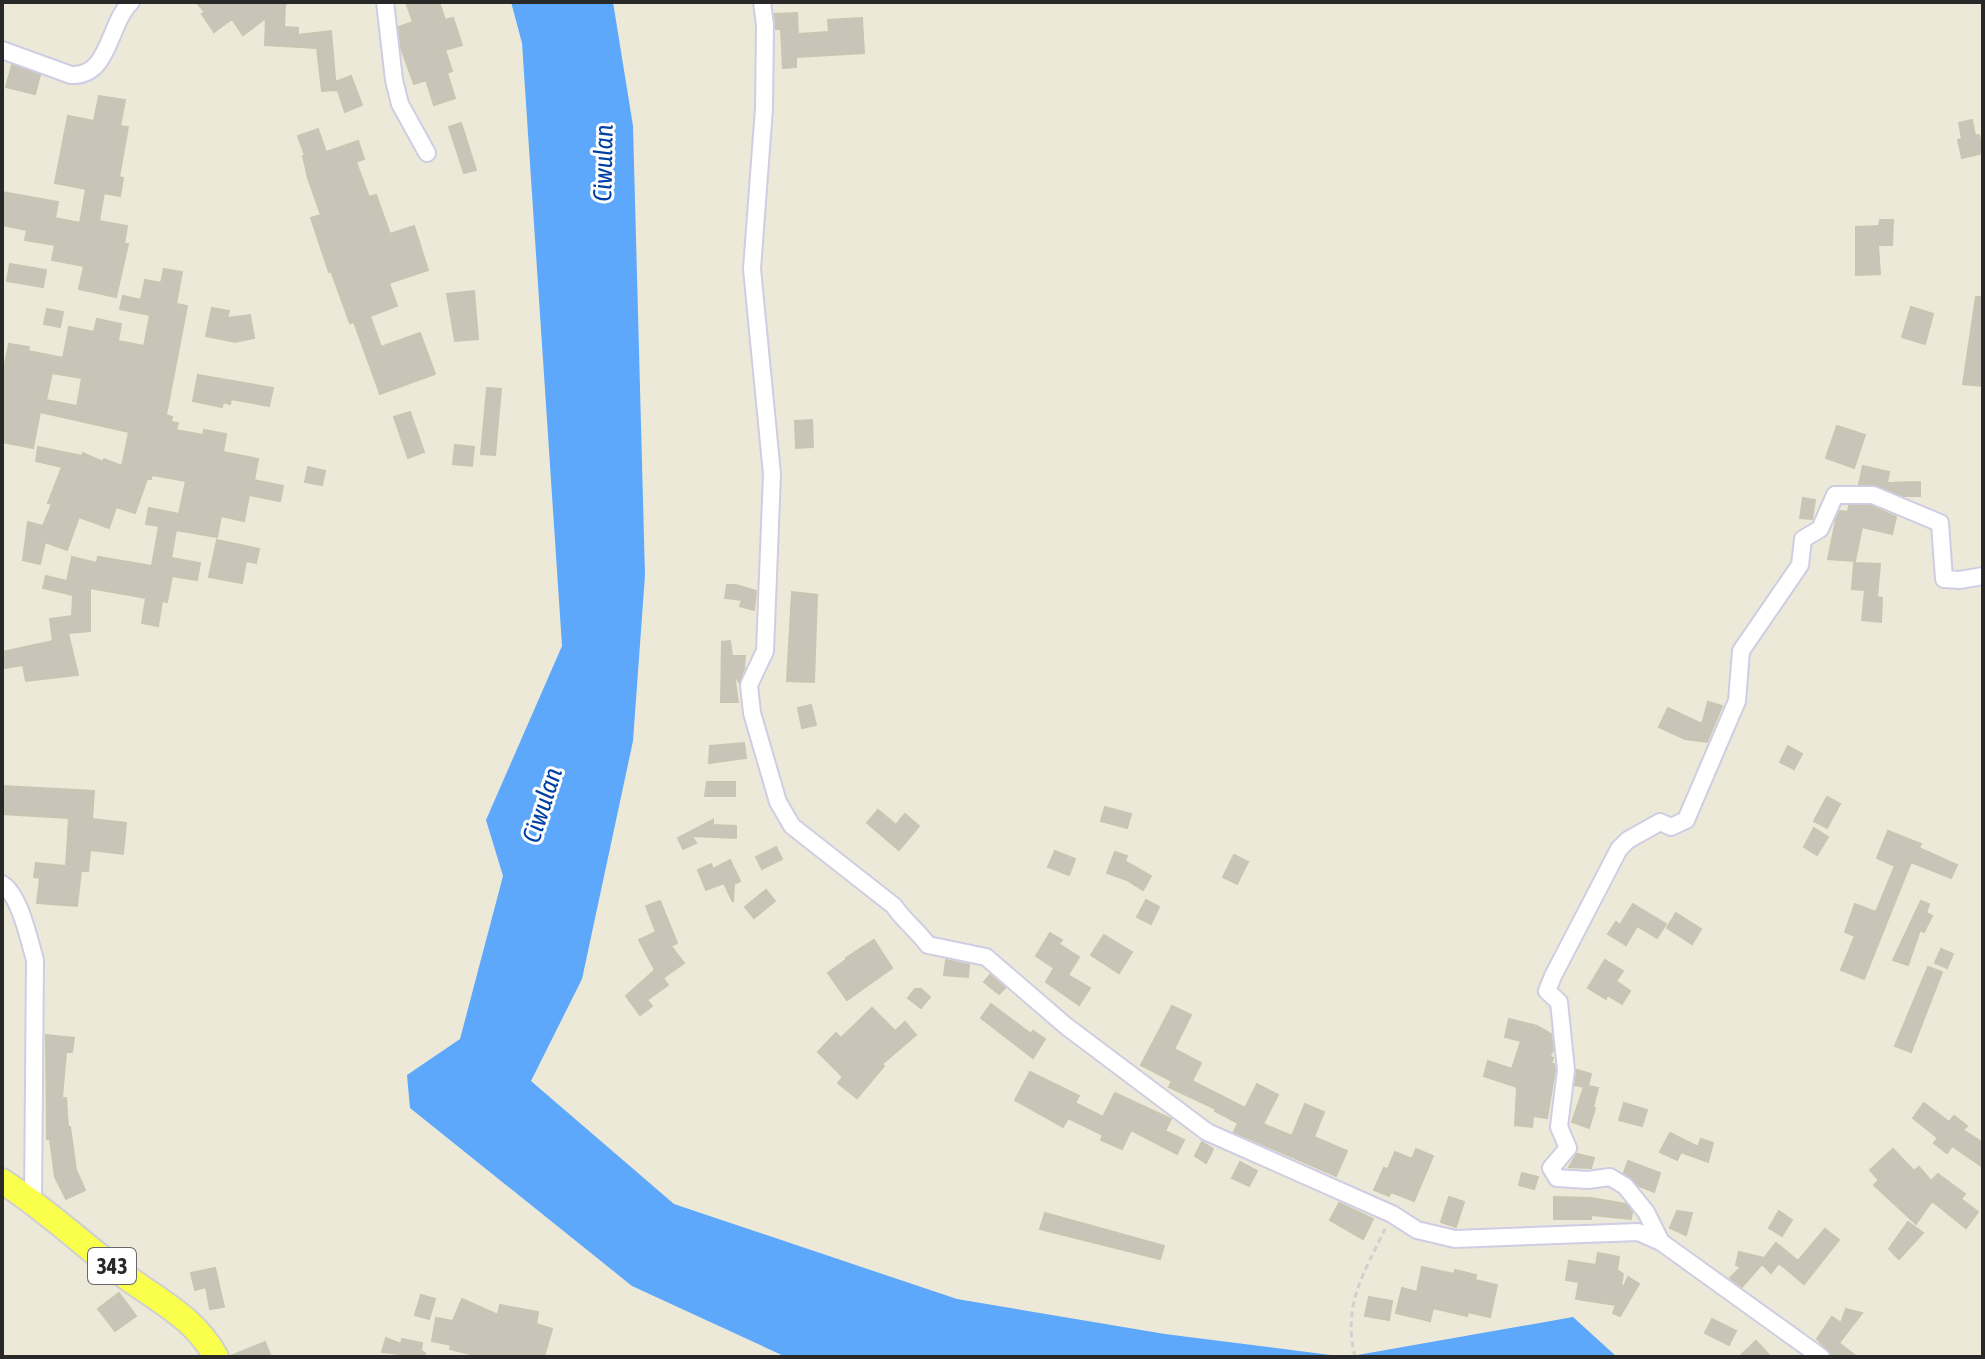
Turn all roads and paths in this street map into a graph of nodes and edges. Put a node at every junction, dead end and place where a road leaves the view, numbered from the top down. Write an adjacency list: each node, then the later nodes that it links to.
1 (131, 2): 4 (street)
2 (385, 2): 5 (street)
3 (762, 2): 10 (street)
4 (2, 50)
5 (427, 153)
6 (1983, 576): 11 (street)
7 (2, 884): 9 (street)
8 (2, 1181): 9 (main road, 343)
9 (33, 1201): 12 (main road, 343)
10 (1392, 1214): 11 (street); 13 (path)
11 (1661, 1242): 14 (street)
12 (216, 1357)
13 (1355, 1357)
14 (1821, 1357)

